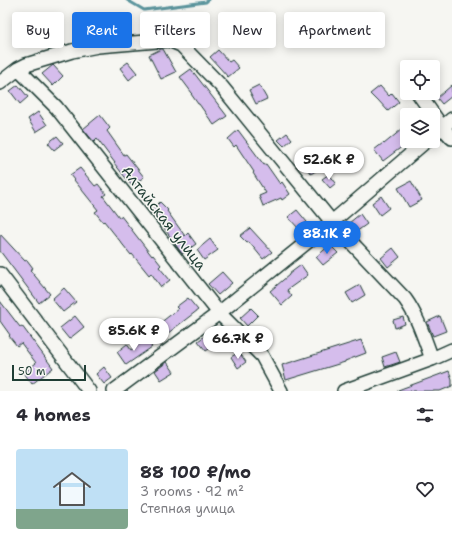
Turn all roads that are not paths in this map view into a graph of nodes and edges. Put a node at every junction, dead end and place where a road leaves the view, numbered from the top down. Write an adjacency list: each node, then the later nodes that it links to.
1 (18, 69): 2 (street); 7 (street); 9 (street, Алтайская улица)
2 (0, 83)
3 (423, 100): 4 (street)
4 (442, 127): 5 (street)
5 (452, 138)
6 (418, 148): 7 (street)
7 (332, 222): 9 (street); 11 (street)
8 (0, 274): 12 (street)
9 (219, 314): 13 (street); 14 (street, Алтайская улица)
10 (452, 350): 11 (street)
11 (432, 359): 15 (street)
12 (90, 391)
13 (114, 391)
14 (281, 391)
15 (344, 391)

